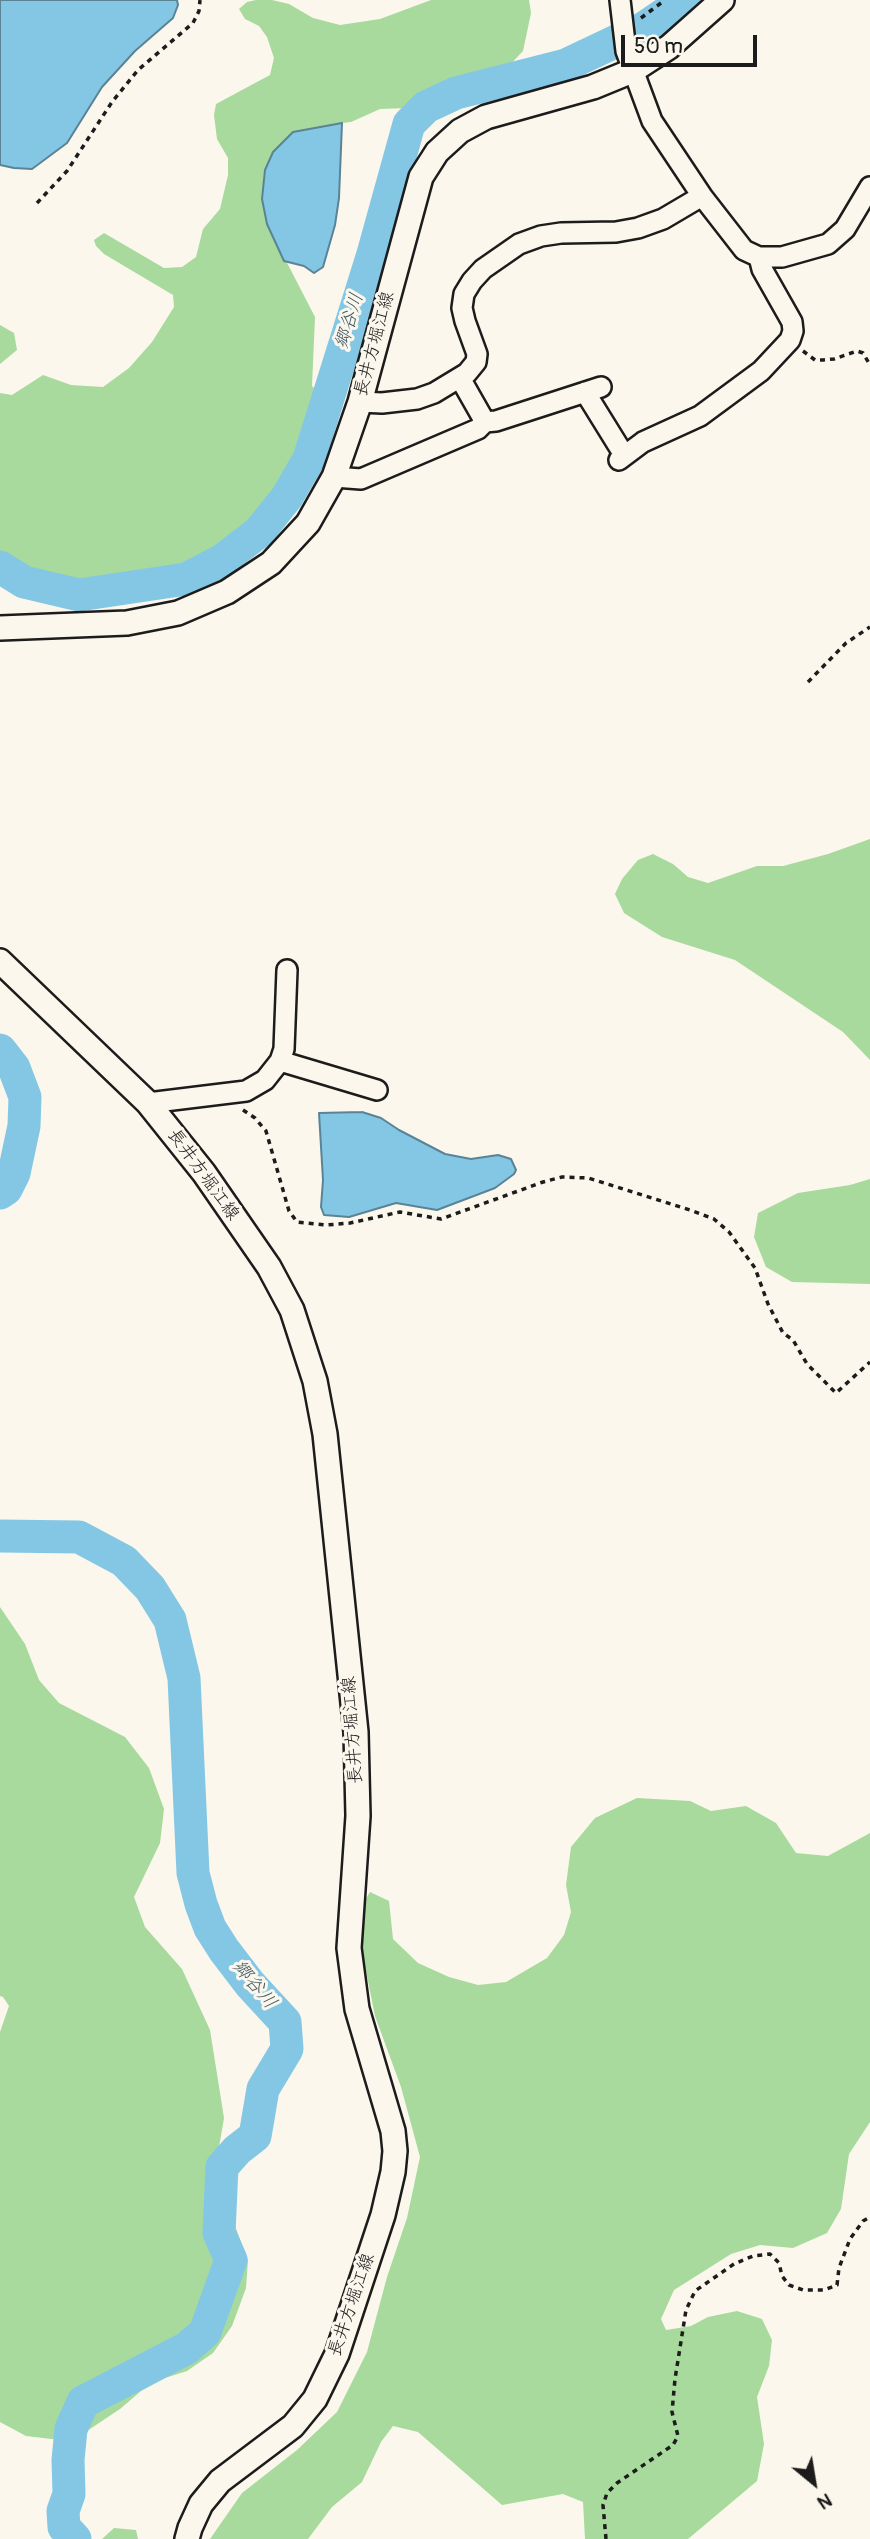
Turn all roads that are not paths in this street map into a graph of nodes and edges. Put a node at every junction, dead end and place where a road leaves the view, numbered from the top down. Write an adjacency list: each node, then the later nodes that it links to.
1 (620, 0): 3 (street)
2 (722, 0): 3 (main road, 長井方堀江線)
3 (629, 61): 5 (street); 8 (main road, 長井方堀江線)
4 (870, 187): 6 (street)
5 (702, 196): 6 (street); 7 (street)
6 (759, 257): 9 (street)
7 (460, 378): 8 (street); 9 (street)
8 (360, 402): 10 (main road, 長井方堀江線)
9 (485, 422): 10 (street)
10 (334, 477): 11 (main road, 長井方堀江線)
11 (0, 628)
12 (0, 961): 16 (main road, 長井方堀江線)
13 (287, 970): 14 (street)
14 (280, 1061): 15 (street); 16 (street)
15 (377, 1090)
16 (148, 1103): 17 (main road, 長井方堀江線)
17 (187, 2539)

